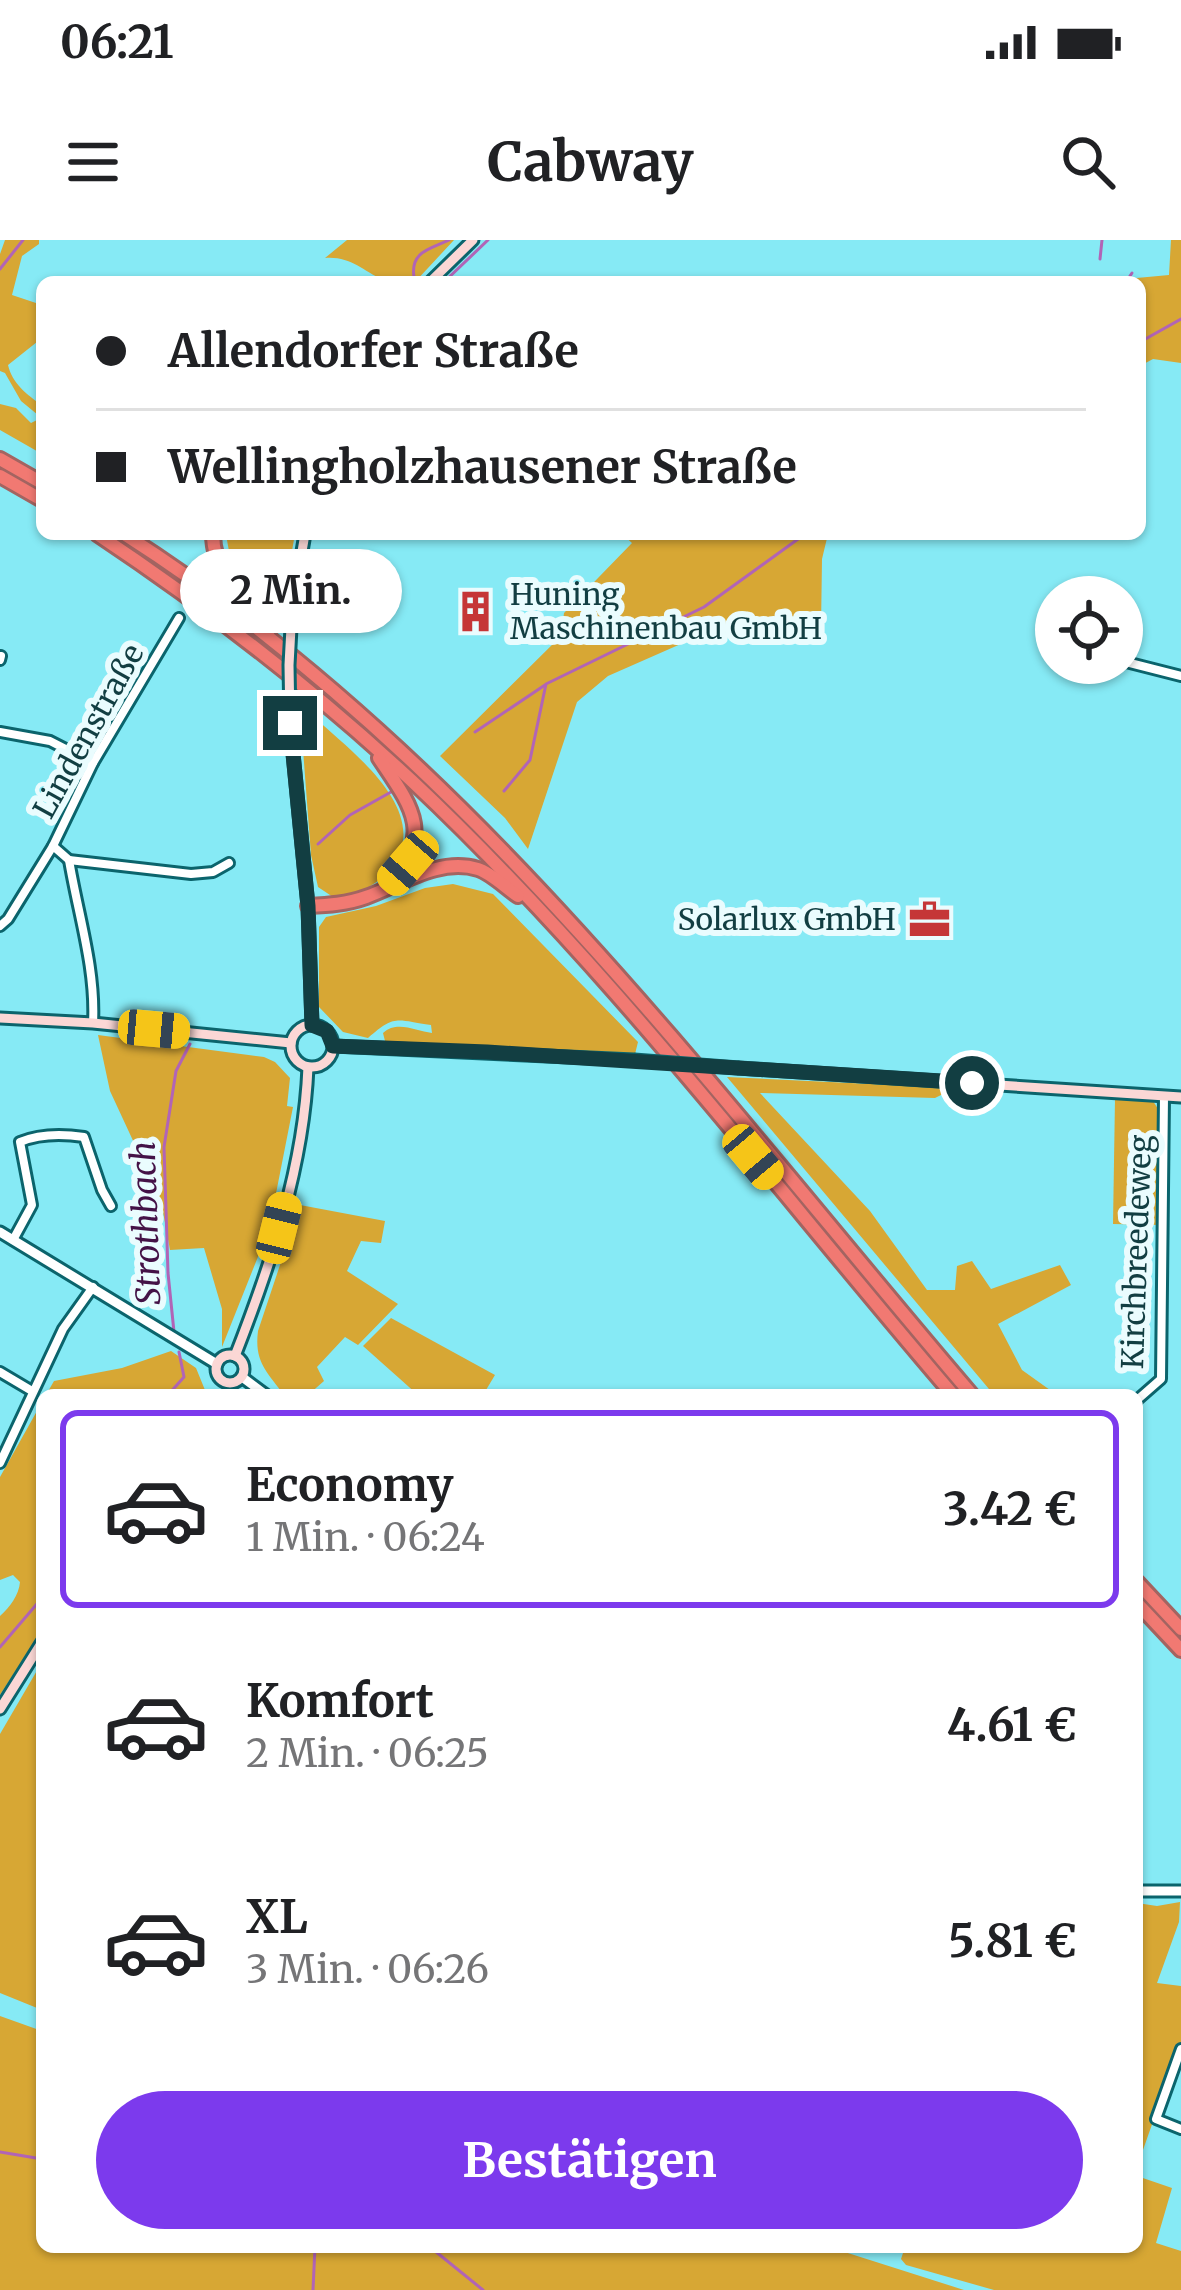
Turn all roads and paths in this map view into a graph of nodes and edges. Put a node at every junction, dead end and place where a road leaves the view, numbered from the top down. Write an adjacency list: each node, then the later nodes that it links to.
1 (473, 240): 2 (main road)
2 (436, 276)
3 (0, 459): 5 (highway)
4 (0, 476): 6 (highway)
5 (36, 480)
6 (36, 497)
7 (106, 540): 16 (highway)
8 (132, 540): 12 (highway)
9 (213, 540): 12 (highway)
10 (303, 540): 22 (main road, bridge)
11 (179, 618): 17 (street, Lindenstraße)
12 (286, 649): 45 (highway)
13 (1143, 666): 14 (street)
14 (1181, 676)
15 (0, 732): 17 (street)
16 (369, 742): 21 (highway); 23 (highway)
17 (93, 763): 18 (street, Lindenstraße)
18 (53, 846): 19 (street); 24 (street, Lindenstraße)
19 (69, 860): 20 (street); 26 (street)
20 (229, 863)
21 (386, 889): 22 (highway); 23 (highway)
22 (308, 906): 27 (main road)
23 (543, 914): 44 (highway)
24 (3, 920)
25 (0, 1018): 26 (main road)
26 (92, 1024): 28 (main road)
27 (312, 1025): 28 (main road); 29 (main road)
28 (291, 1043): 30 (main road)
29 (333, 1046): 30 (main road); 31 (main road, bridge)
30 (308, 1067): 37 (main road)
31 (1164, 1096): 32 (main road); 47 (street, Kirchbreedeweg)
32 (1181, 1097)
33 (111, 1206): 35 (street)
34 (0, 1232): 35 (street)
35 (14, 1240): 36 (street)
36 (93, 1287): 38 (street); 46 (street)
37 (235, 1356): 38 (main road); 40 (main road)
38 (217, 1364): 41 (main road)
39 (0, 1372): 46 (street)
40 (242, 1377): 41 (main road); 43 (street)
41 (223, 1382): 42 (main road)
42 (220, 1389)
43 (258, 1389)
44 (948, 1389)
45 (967, 1389)
46 (32, 1391): 48 (street)
47 (1143, 1395)
48 (0, 1463)
49 (1143, 1588): 51 (highway)
50 (1143, 1610): 52 (highway)
51 (1181, 1629)
52 (1181, 1651)
53 (36, 1652): 54 (main road)
54 (0, 1709)
55 (1143, 1891): 56 (street)
56 (1181, 1891)
57 (1181, 2049): 58 (street)
58 (1181, 2129)

